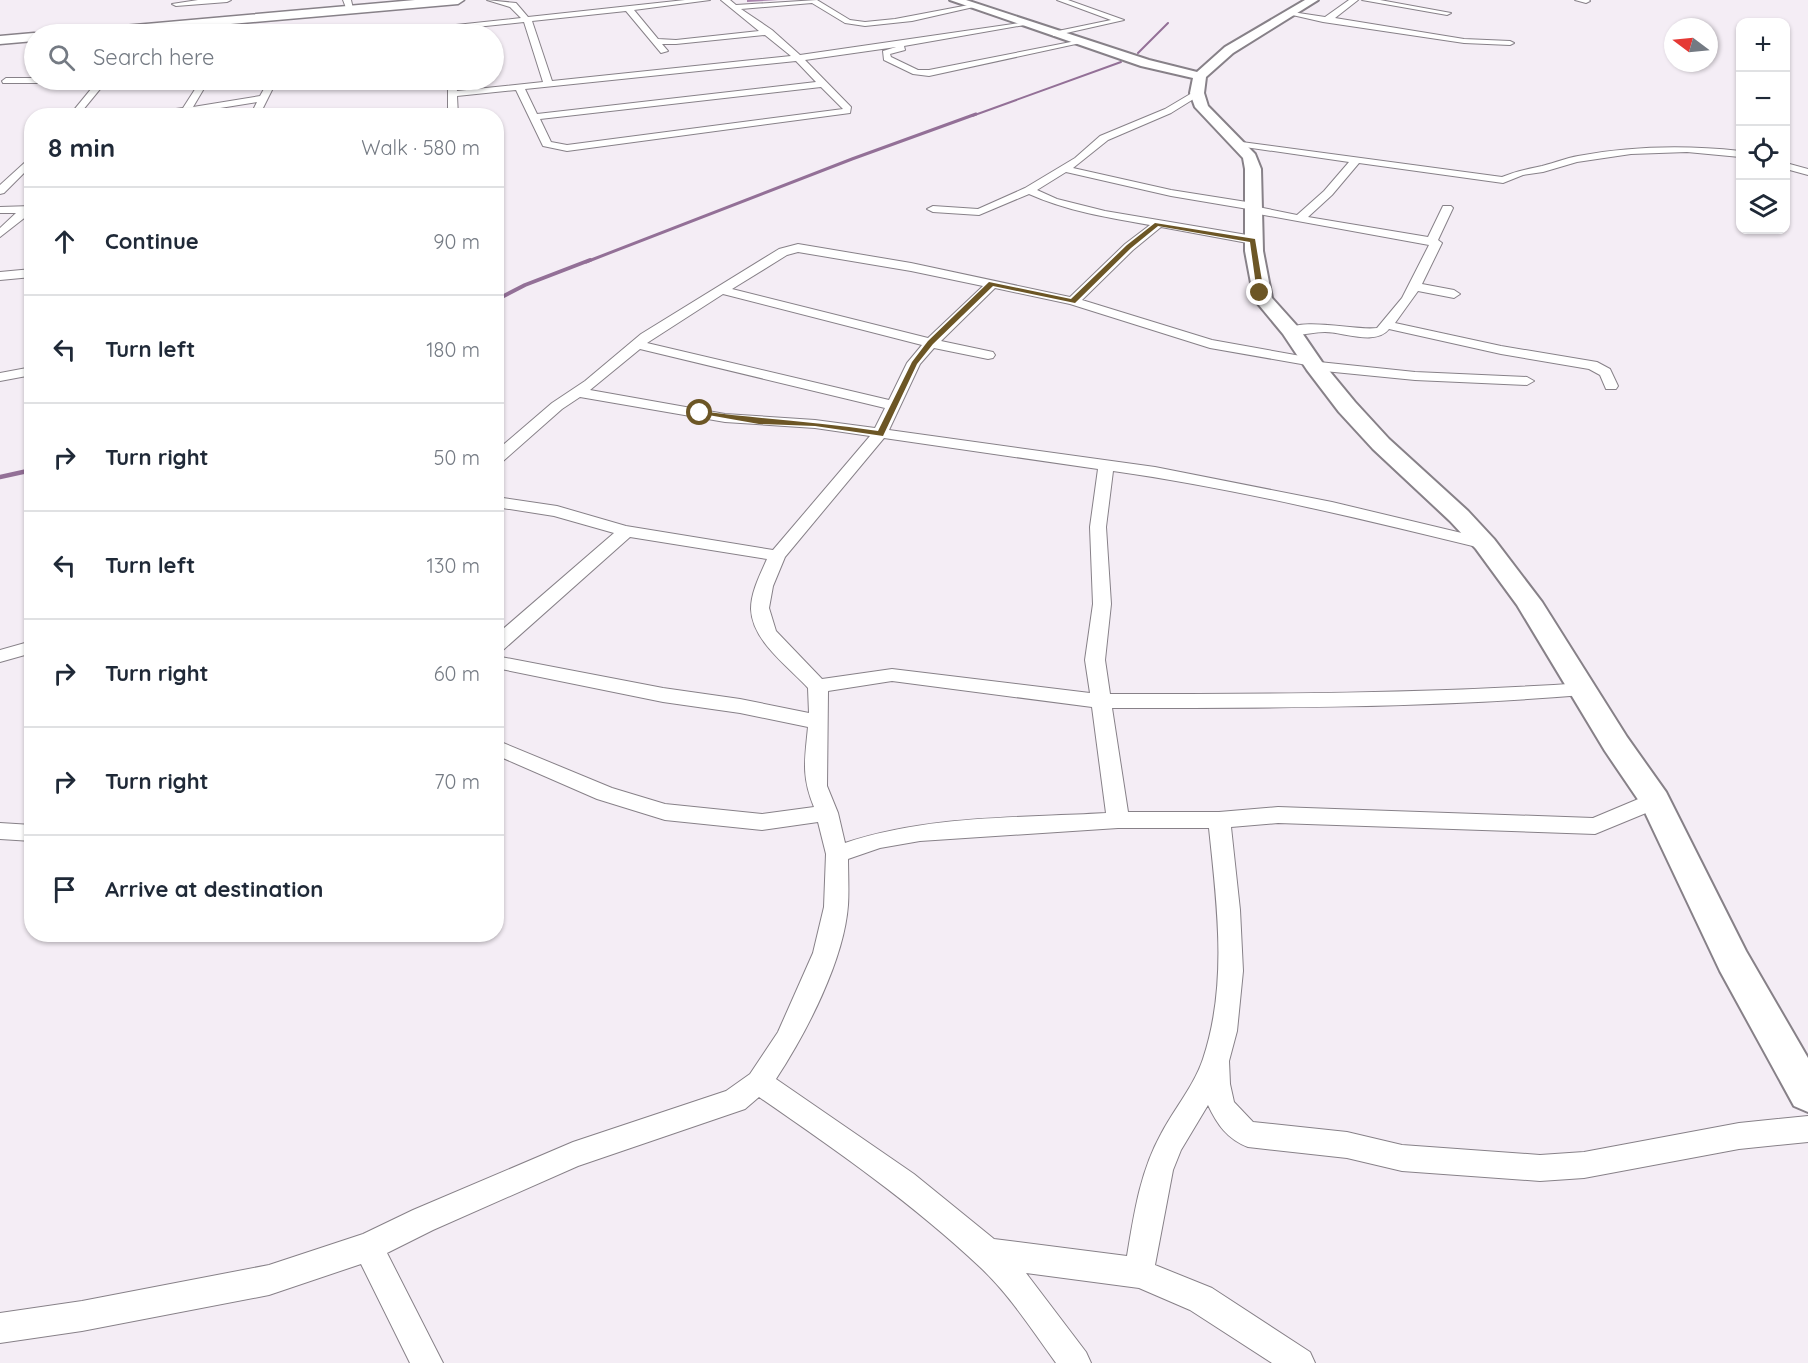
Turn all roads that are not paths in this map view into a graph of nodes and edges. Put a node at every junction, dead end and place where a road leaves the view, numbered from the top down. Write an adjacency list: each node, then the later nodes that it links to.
1 (227, 0): 12 (street)
2 (458, 0): 13 (highway)
3 (491, 0): 19 (street)
4 (706, 0): 16 (street)
5 (725, 0): 15 (street)
6 (955, 0): 14 (street)
7 (1061, 0): 25 (street)
8 (1353, 0): 17 (street)
9 (1366, 0): 18 (street)
10 (1579, 0): 11 (street)
11 (1586, 1)
12 (176, 2): 20 (street)
13 (349, 5): 21 (highway)
14 (974, 6): 15 (street); 23 (street)
15 (736, 7): 24 (street)
16 (629, 9): 19 (street); 28 (street)
17 (1318, 10): 31 (street); 39 (street)
18 (1448, 13)
19 (528, 21): 22 (street); 37 (street)
20 (174, 24)
21 (247, 24)
22 (504, 24)
23 (1026, 24): 25 (street); 30 (street)
24 (769, 32): 28 (street); 32 (street)
25 (1056, 34): 29 (street)
26 (24, 39): 27 (highway)
27 (0, 40)
28 (658, 41): 33 (street)
29 (1081, 42): 30 (street); 39 (street)
30 (915, 43): 32 (street)
31 (1510, 43)
32 (798, 59): 33 (street); 38 (street)
33 (678, 70): 37 (street)
34 (0, 72): 36 (street)
35 (24, 81): 36 (street)
36 (3, 83)
37 (548, 84): 40 (street)
38 (822, 84): 54 (street); 54 (street)
39 (1198, 84): 55 (street); 61 (street)
40 (519, 87): 41 (street); 54 (street)
41 (504, 89)
42 (95, 90): 49 (street)
43 (199, 90): 50 (street)
44 (267, 90): 48 (street)
45 (453, 90): 47 (street)
46 (491, 90): 47 (street)
47 (454, 94): 53 (street)
48 (263, 98): 51 (street); 52 (street)
49 (81, 108)
50 (188, 108)
51 (211, 108)
52 (258, 108)
53 (453, 108)
54 (534, 117)
55 (1238, 143): 57 (street); 65 (street)
56 (1736, 154): 57 (street)
57 (1356, 160): 71 (street)
58 (1790, 167): 62 (street)
59 (0, 169): 60 (street)
60 (23, 169): 64 (street)
61 (1065, 169): 63 (street); 65 (street)
62 (1808, 171)
63 (1029, 190): 68 (street); 72 (street)
64 (0, 191)
65 (1253, 208): 71 (street); 74 (street)
66 (1447, 208): 75 (street)
67 (24, 209): 69 (street)
68 (933, 209)
69 (0, 210)
70 (24, 213): 73 (street)
71 (1300, 218): 75 (street)
72 (1157, 225): 74 (street); 82 (street)
73 (0, 234)
74 (1253, 240): 84 (street)
75 (1432, 240): 79 (street)
76 (24, 274): 77 (street)
77 (0, 276)
78 (992, 284): 80 (street); 82 (street); 85 (street)
79 (1415, 287): 81 (street); 83 (street)
80 (721, 290): 85 (street); 86 (street)
81 (1454, 294)
82 (1072, 301): 88 (street)
83 (1388, 325): 84 (street); 92 (street)
84 (1291, 331): 88 (street)
85 (931, 343): 87 (street); 94 (street)
86 (639, 345): 93 (street); 94 (street)
87 (988, 355)
88 (1313, 364): 91 (street); 100 (street)
89 (24, 372): 90 (street)
90 (0, 377)
91 (1527, 381)
92 (1611, 386)
93 (576, 392): 95 (street); 96 (street)
94 (894, 406): 95 (street)
95 (880, 434): 97 (street); 101 (street)
96 (504, 452)
97 (1106, 465): 100 (street); 109 (street)
98 (504, 503): 99 (street)
99 (626, 531): 101 (street); 102 (street)
100 (1485, 544): 108 (street)
101 (777, 556): 107 (street)
102 (504, 639)
103 (24, 650): 104 (street)
104 (0, 657): 105 (street)
105 (24, 662)
106 (504, 664): 110 (street)
107 (818, 686): 109 (street); 110 (street)
108 (1583, 689): 109 (street); 112 (street)
109 (1099, 701): 115 (street)
110 (819, 722): 113 (street)
111 (504, 750): 113 (street)
112 (1655, 800): 114 (street); 121 (street)
113 (826, 813): 118 (street)
114 (1219, 819): 115 (street); 119 (street)
115 (1118, 820): 118 (street)
116 (0, 831): 117 (street)
117 (24, 832)
118 (837, 854): 120 (street)
119 (1216, 1061): 122 (street); 125 (street)
120 (759, 1082): 123 (street); 124 (street)
121 (1808, 1094)
122 (1808, 1130)
123 (368, 1247): 126 (street); 127 (street)
124 (986, 1253): 125 (street); 128 (street)
125 (1139, 1273): 129 (street)
126 (0, 1328)
127 (427, 1363)
128 (1075, 1363)
129 (1299, 1363)

